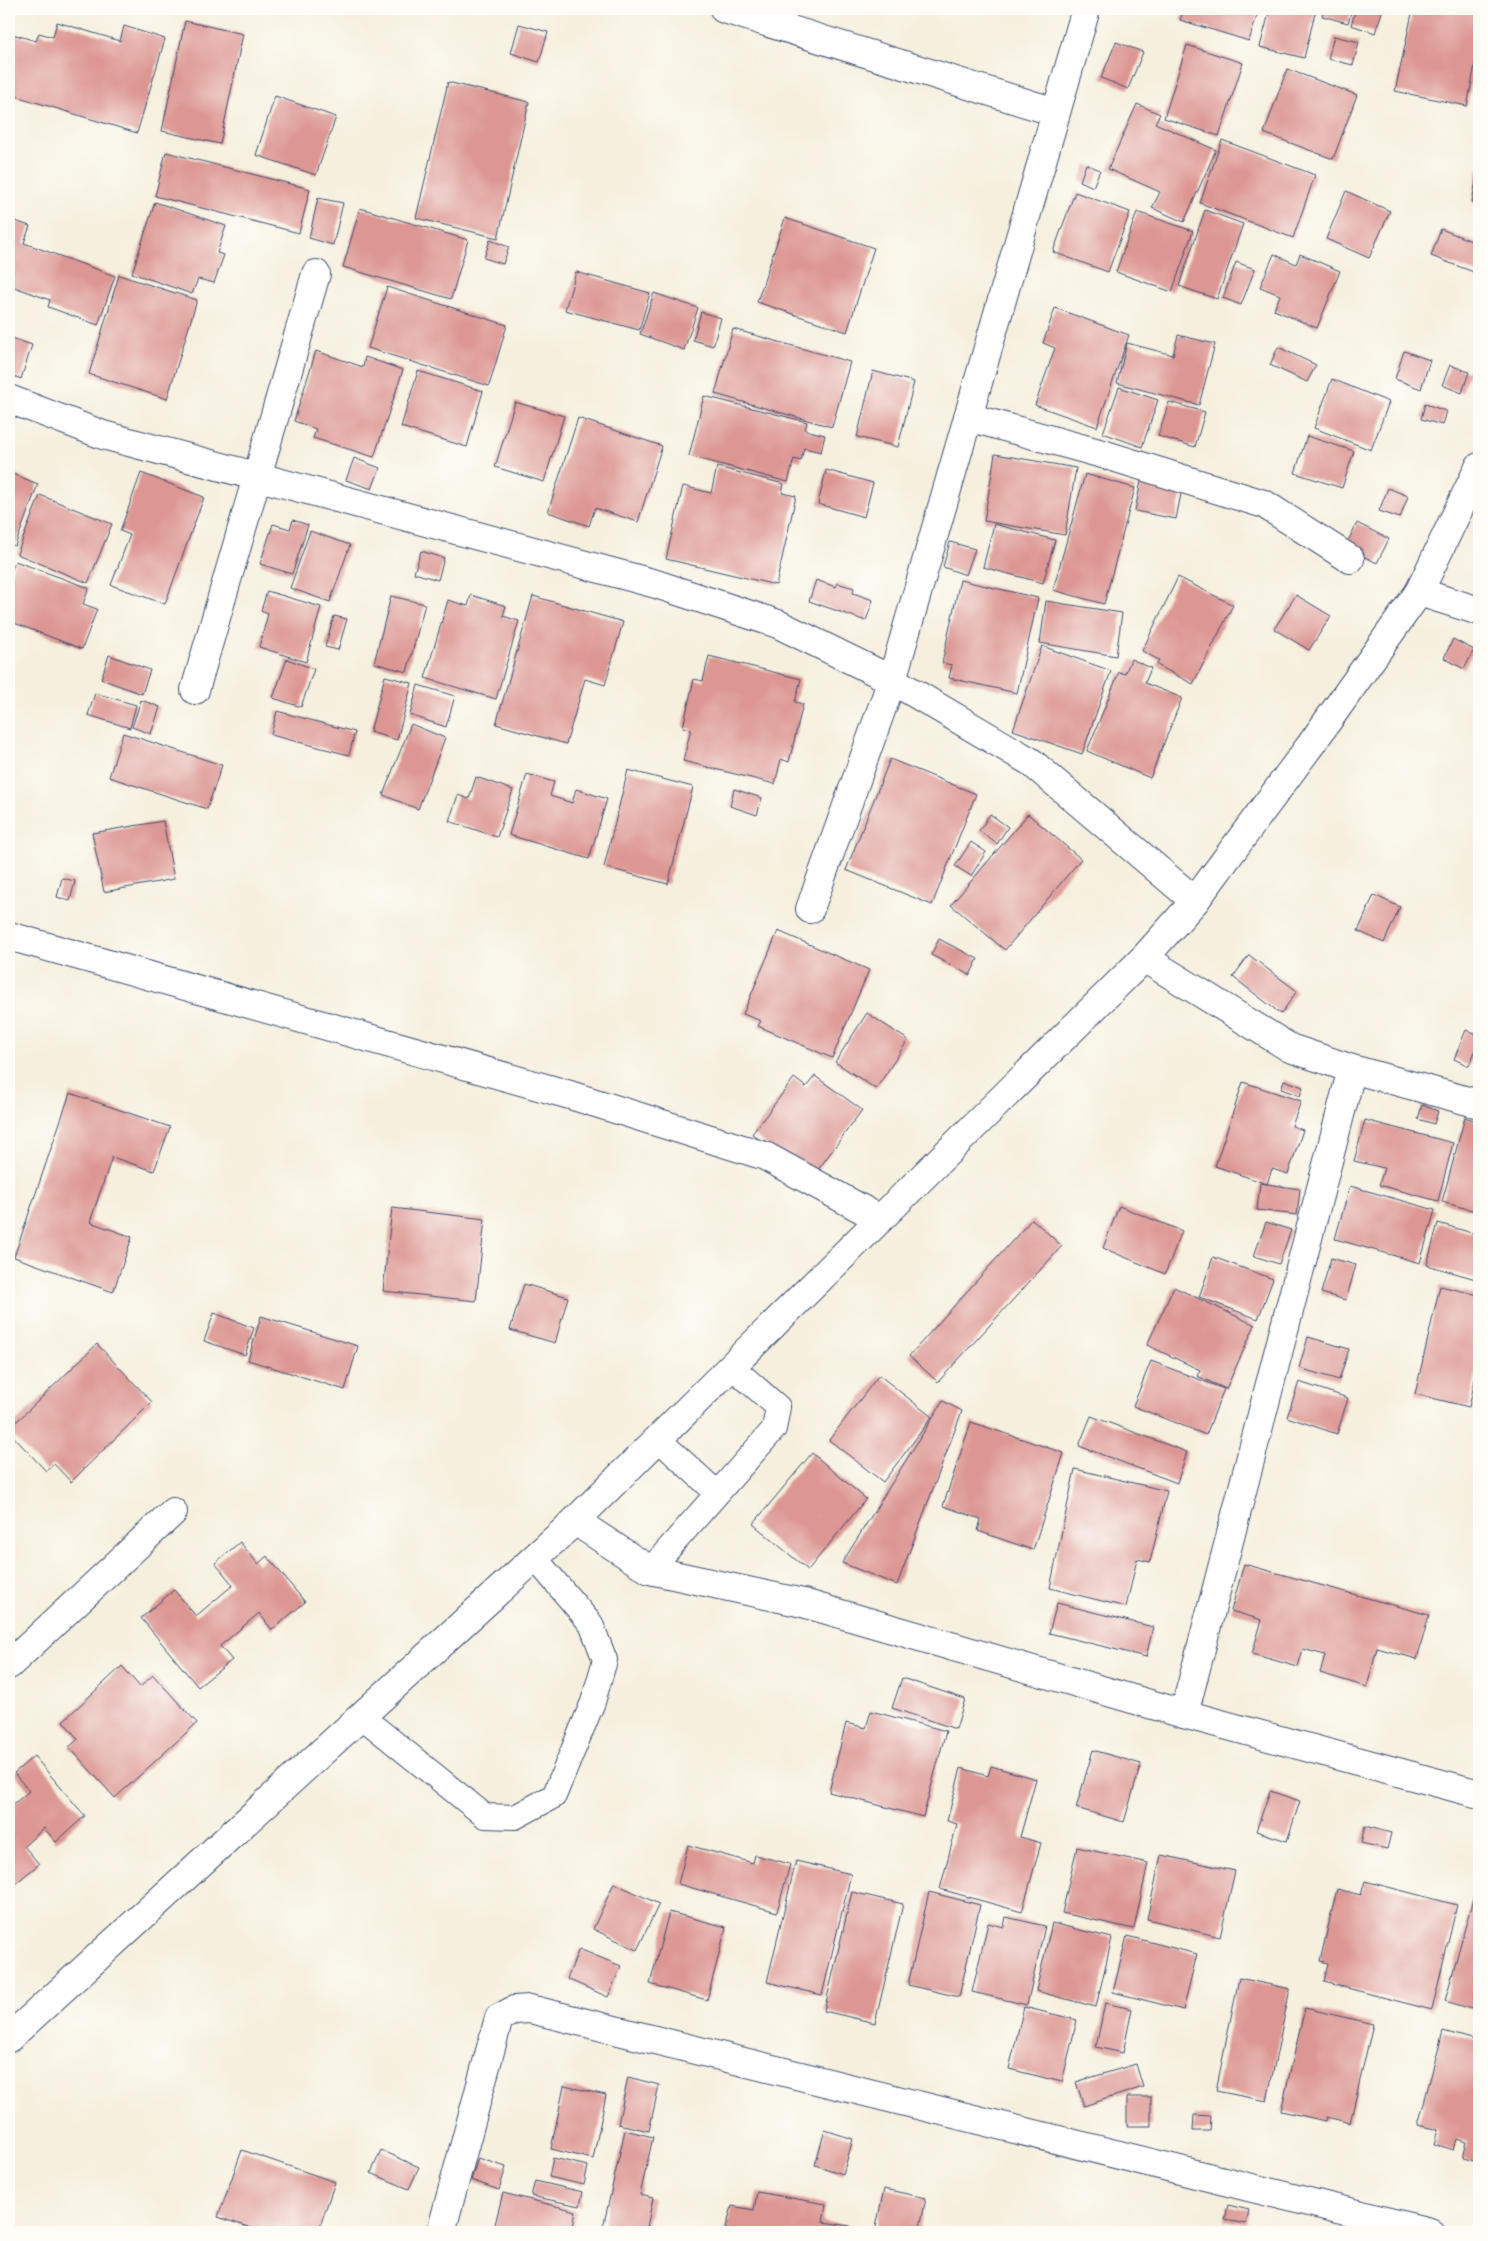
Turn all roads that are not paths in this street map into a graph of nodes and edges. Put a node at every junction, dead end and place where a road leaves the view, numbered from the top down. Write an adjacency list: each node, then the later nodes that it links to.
1 (724, 9): 3 (street)
2 (1086, 9): 3 (street)
3 (1055, 112): 6 (street)
4 (316, 274): 8 (street)
5 (9, 399): 8 (street)
6 (968, 417): 9 (street); 12 (street)
7 (1479, 467): 10 (street)
8 (256, 476): 12 (street); 13 (street)
9 (1350, 559)
10 (1419, 592): 11 (street); 14 (street)
11 (1479, 611)
12 (892, 680): 14 (street); 15 (street)
13 (195, 690)
14 (1195, 901): 17 (street)
15 (810, 909)
16 (9, 936): 20 (street)
17 (1144, 958): 18 (street); 20 (street)
18 (1352, 1069): 19 (street); 29 (street)
19 (1479, 1104)
20 (880, 1219): 21 (street)
21 (731, 1366): 22 (street); 23 (lane)
22 (658, 1439): 23 (lane); 25 (street)
23 (717, 1494): 27 (lane)
24 (173, 1512): 28 (street)
25 (575, 1521): 26 (street); 27 (street)
26 (535, 1558): 30 (street); 30 (lane)
27 (650, 1570): 29 (street)
28 (9, 1665)
29 (1184, 1714): 31 (street)
30 (362, 1716): 32 (street)
31 (1479, 1794)
32 (9, 2038)
33 (441, 2232): 34 (street)
34 (1430, 2232)

